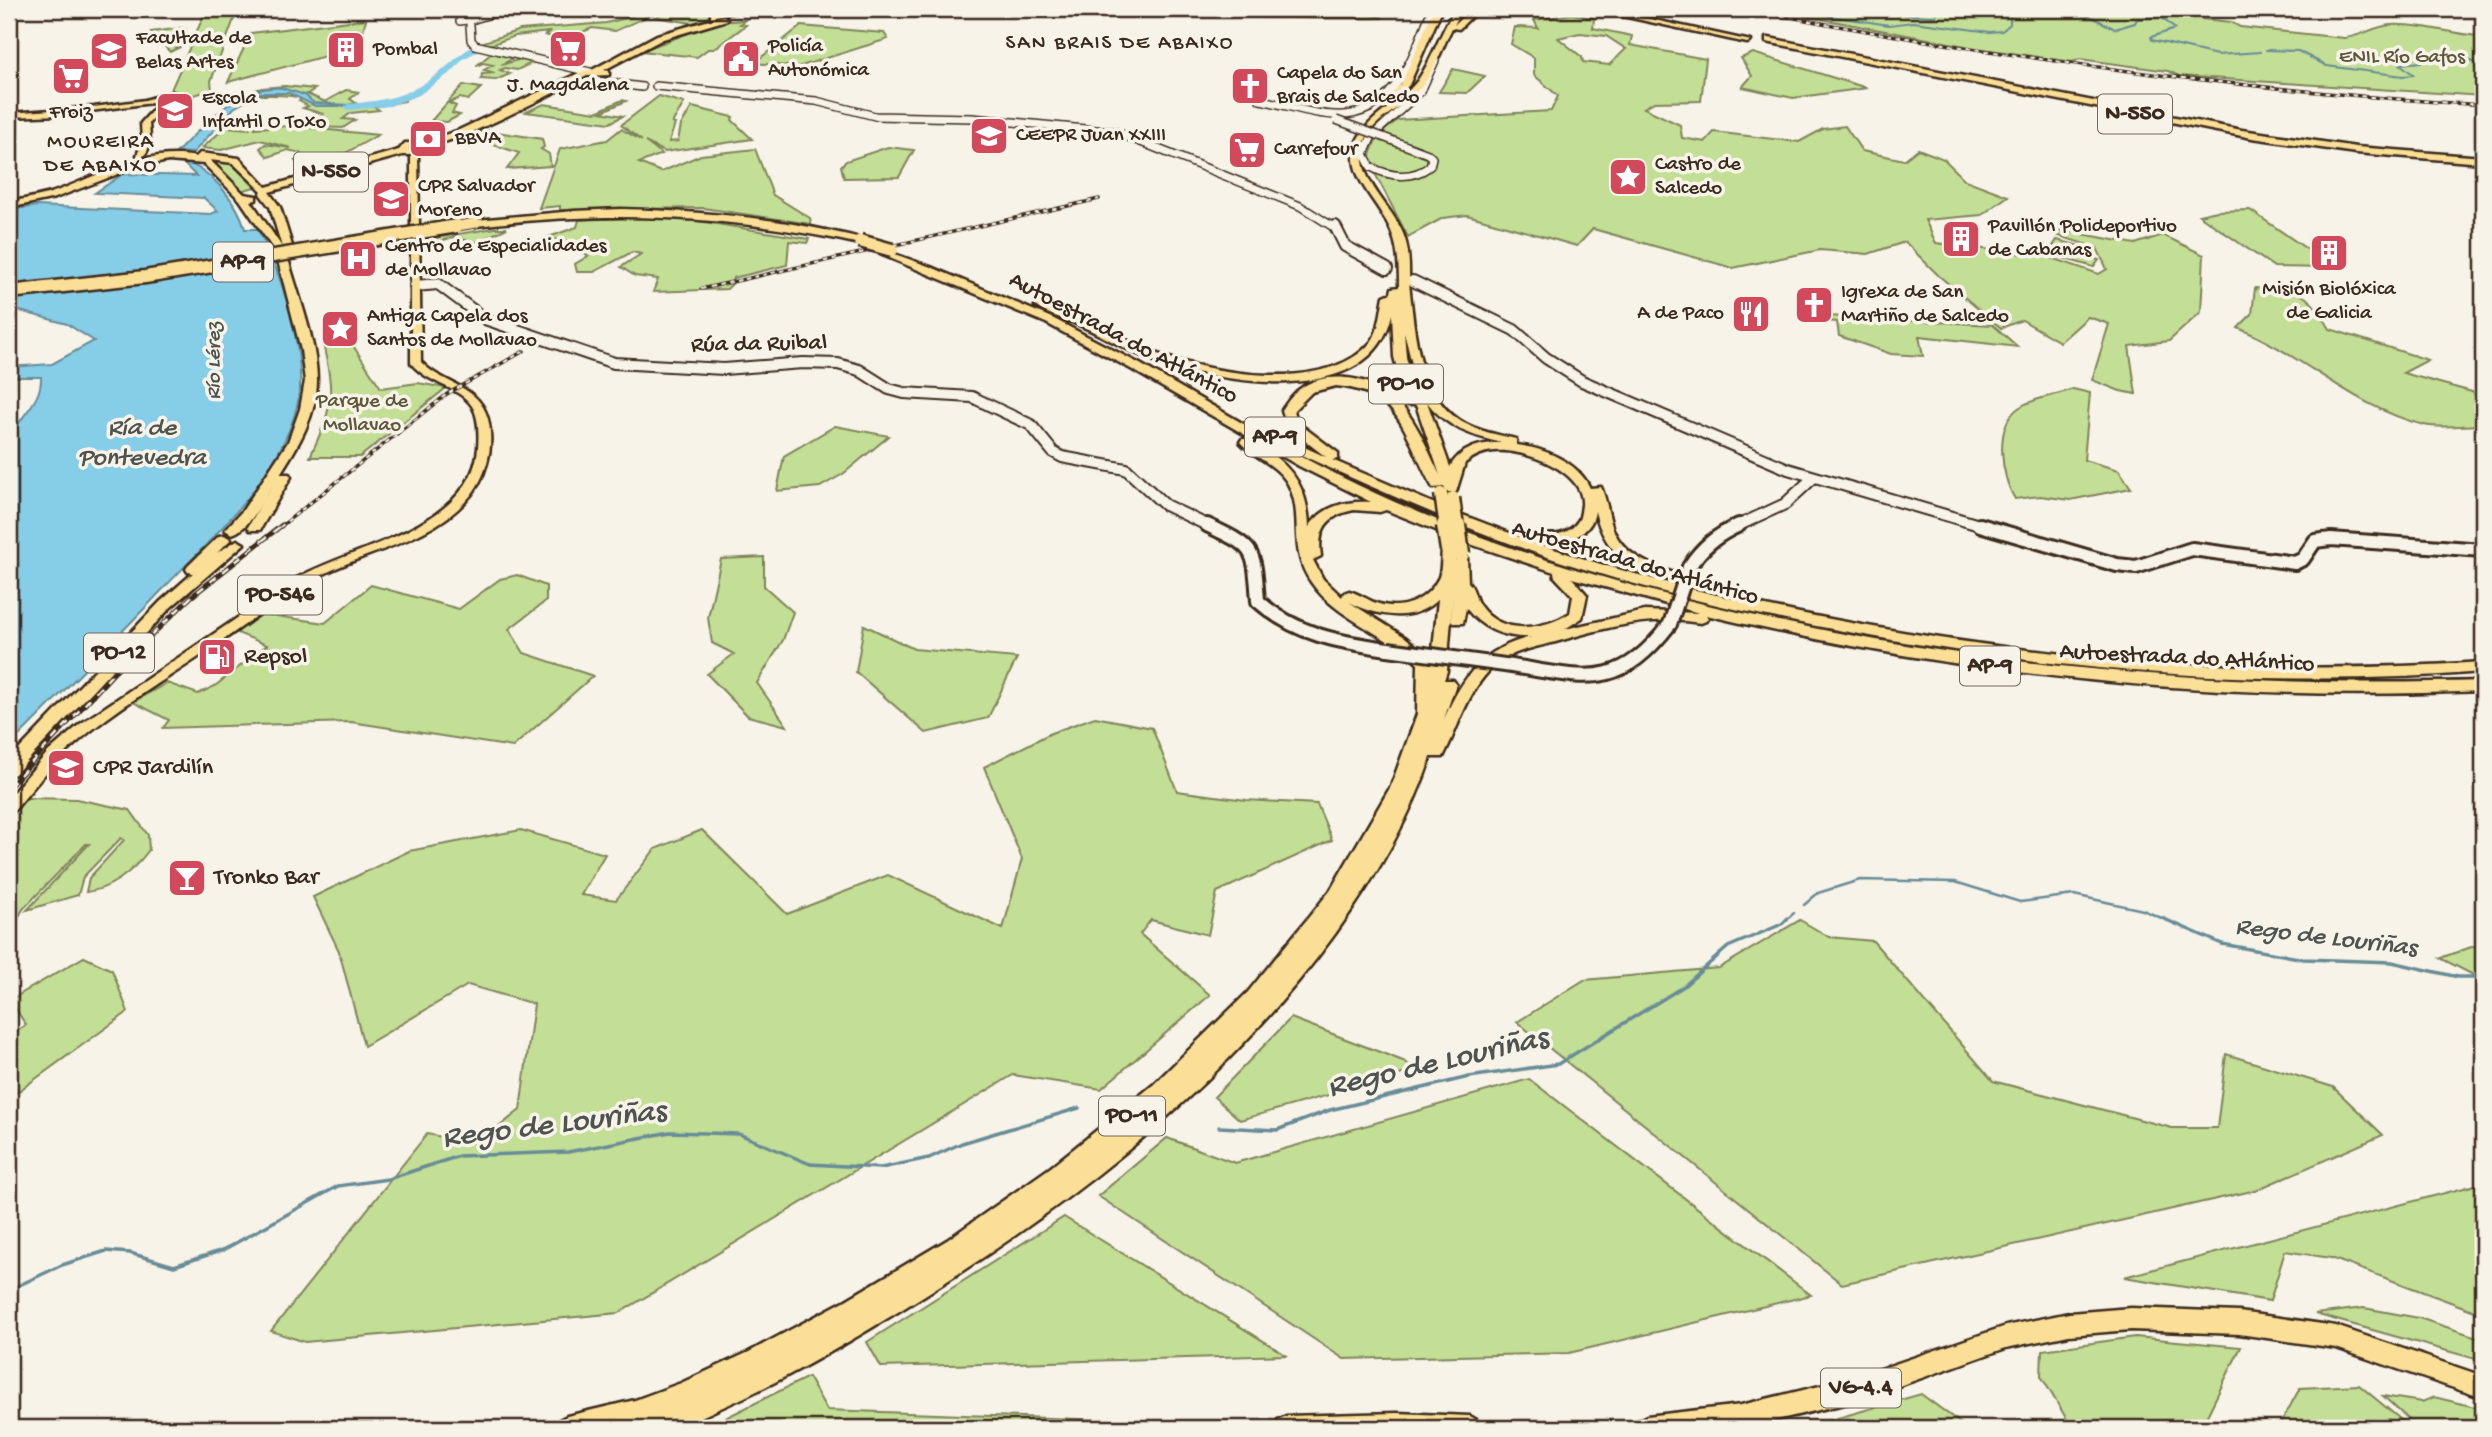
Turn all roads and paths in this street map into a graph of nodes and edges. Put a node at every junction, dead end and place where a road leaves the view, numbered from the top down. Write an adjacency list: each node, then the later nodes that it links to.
1 (502, 9): 11 (street)
2 (1432, 9): 10 (street, bridge)
3 (1438, 9): 18 (highway)
4 (1457, 9): 9 (highway); 10 (highway, PO-10); 18 (highway)
5 (1475, 9): 9 (highway)
6 (1594, 9): 13 (highway, N-550)
7 (740, 10): 8 (highway); 8 (highway)
8 (710, 19): 11 (highway)
9 (1458, 24): 10 (highway)
10 (1432, 63): 33 (highway, PO-10)
11 (592, 74): 12 (street); 12 (street); 23 (highway)
12 (644, 85): 32 (street)
13 (2019, 90): 14 (highway, N-550); 15 (highway, N-550)
14 (2084, 102): 15 (highway); 17 (highway, N-550)
15 (2128, 114): 17 (highway); 20 (highway, N-550)
16 (9, 115): 21 (main road)
17 (2188, 122): 19 (highway, N-550)
18 (1361, 127): 32 (highway, PO-10)
19 (2214, 127): 20 (highway, N-550); 22 (highway)
20 (2252, 135): 22 (highway, N-550)
21 (146, 143): 24 (main road); 26 (main road)
22 (2319, 146): 27 (highway, N-550)
23 (418, 149): 28 (highway, N-550); 34 (main road)
24 (156, 155): 25 (highway); 26 (highway)
25 (191, 157): 28 (highway); 29 (highway)
26 (141, 158): 30 (highway)
27 (2483, 160)
28 (264, 191): 29 (highway); 42 (highway)
29 (242, 197): 42 (highway, PO-12)
30 (9, 203)
31 (889, 252): 35 (highway, Autoestrada do Atlántico / AP-9, bridge); 36 (highway, Autoestrada do Atlántico / AP-9); 37 (highway, Autoestrada do Atlántico / AP-9)
32 (1392, 270): 36 (highway); 39 (highway, PO-10)
33 (1409, 285): 38 (street); 39 (highway, PO-10); 46 (highway)
34 (415, 286): 38 (street, Rúa da Ruibal, bridge); 53 (main road, PO-546)
35 (9, 294)
36 (1031, 304): 40 (highway, Autoestrada do Atlántico / AP-9)
37 (1173, 390): 41 (highway, Autoestrada do Atlántico / AP-9); 50 (highway)
38 (1813, 478): 43 (street)
39 (1446, 492): 40 (highway); 40 (highway); 45 (highway, PO-11, bridge)
40 (1421, 504): 46 (highway, Autoestrada do Atlántico / AP-9)
41 (1432, 524): 44 (highway, Autoestrada do Atlántico / AP-9); 45 (highway)
42 (231, 538): 51 (highway, PO-12); 52 (highway, PO-12)
43 (2483, 550)
44 (1509, 553): 45 (highway); 47 (highway, Autoestrada do Atlántico / AP-9)
45 (1455, 558): 50 (highway, PO-11); 54 (highway, PO-11)
46 (1891, 636): 48 (highway, Autoestrada do Atlántico / AP-9)
47 (1956, 662): 49 (highway, Autoestrada do Atlántico / AP-9); 54 (highway)
48 (2483, 667)
49 (2483, 686)
50 (1421, 733): 56 (highway, PO-11)
51 (9, 759)
52 (9, 770)
53 (9, 807)
54 (1396, 821): 57 (highway, PO-11)
55 (2483, 1387): 60 (highway, VG-4.4)
56 (567, 1428)
57 (636, 1428)
58 (1286, 1428): 59 (highway)
59 (1469, 1428)
60 (1647, 1428)

